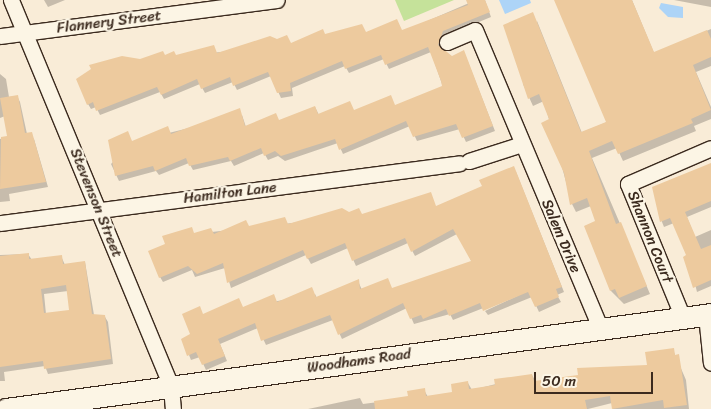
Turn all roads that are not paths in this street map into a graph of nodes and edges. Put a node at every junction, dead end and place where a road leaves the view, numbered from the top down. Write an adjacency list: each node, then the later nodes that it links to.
1 (11, 0): 3 (street, Stevenson Street)
2 (277, 0): 3 (street, Flannery Street)
3 (25, 32): 4 (street, Flannery Street); 8 (street, Stevenson Street)
4 (0, 36)
5 (447, 42): 6 (street, Salem Drive)
6 (522, 144): 8 (street, Hamilton Lane); 12 (street, Salem Drive)
7 (711, 148): 11 (street, Shannon Court)
8 (99, 210): 9 (street, Hamilton Lane); 14 (street, Stevenson Street)
9 (0, 223)
10 (709, 315): 11 (street, Woodhams Road); 13 (street)
11 (683, 318): 12 (street, Woodhams Road)
12 (600, 328): 14 (street, Woodhams Road)
13 (711, 363)
14 (171, 387): 15 (street, Woodhams Road); 16 (street, Stevenson Street)
15 (6, 409)
16 (173, 409)

